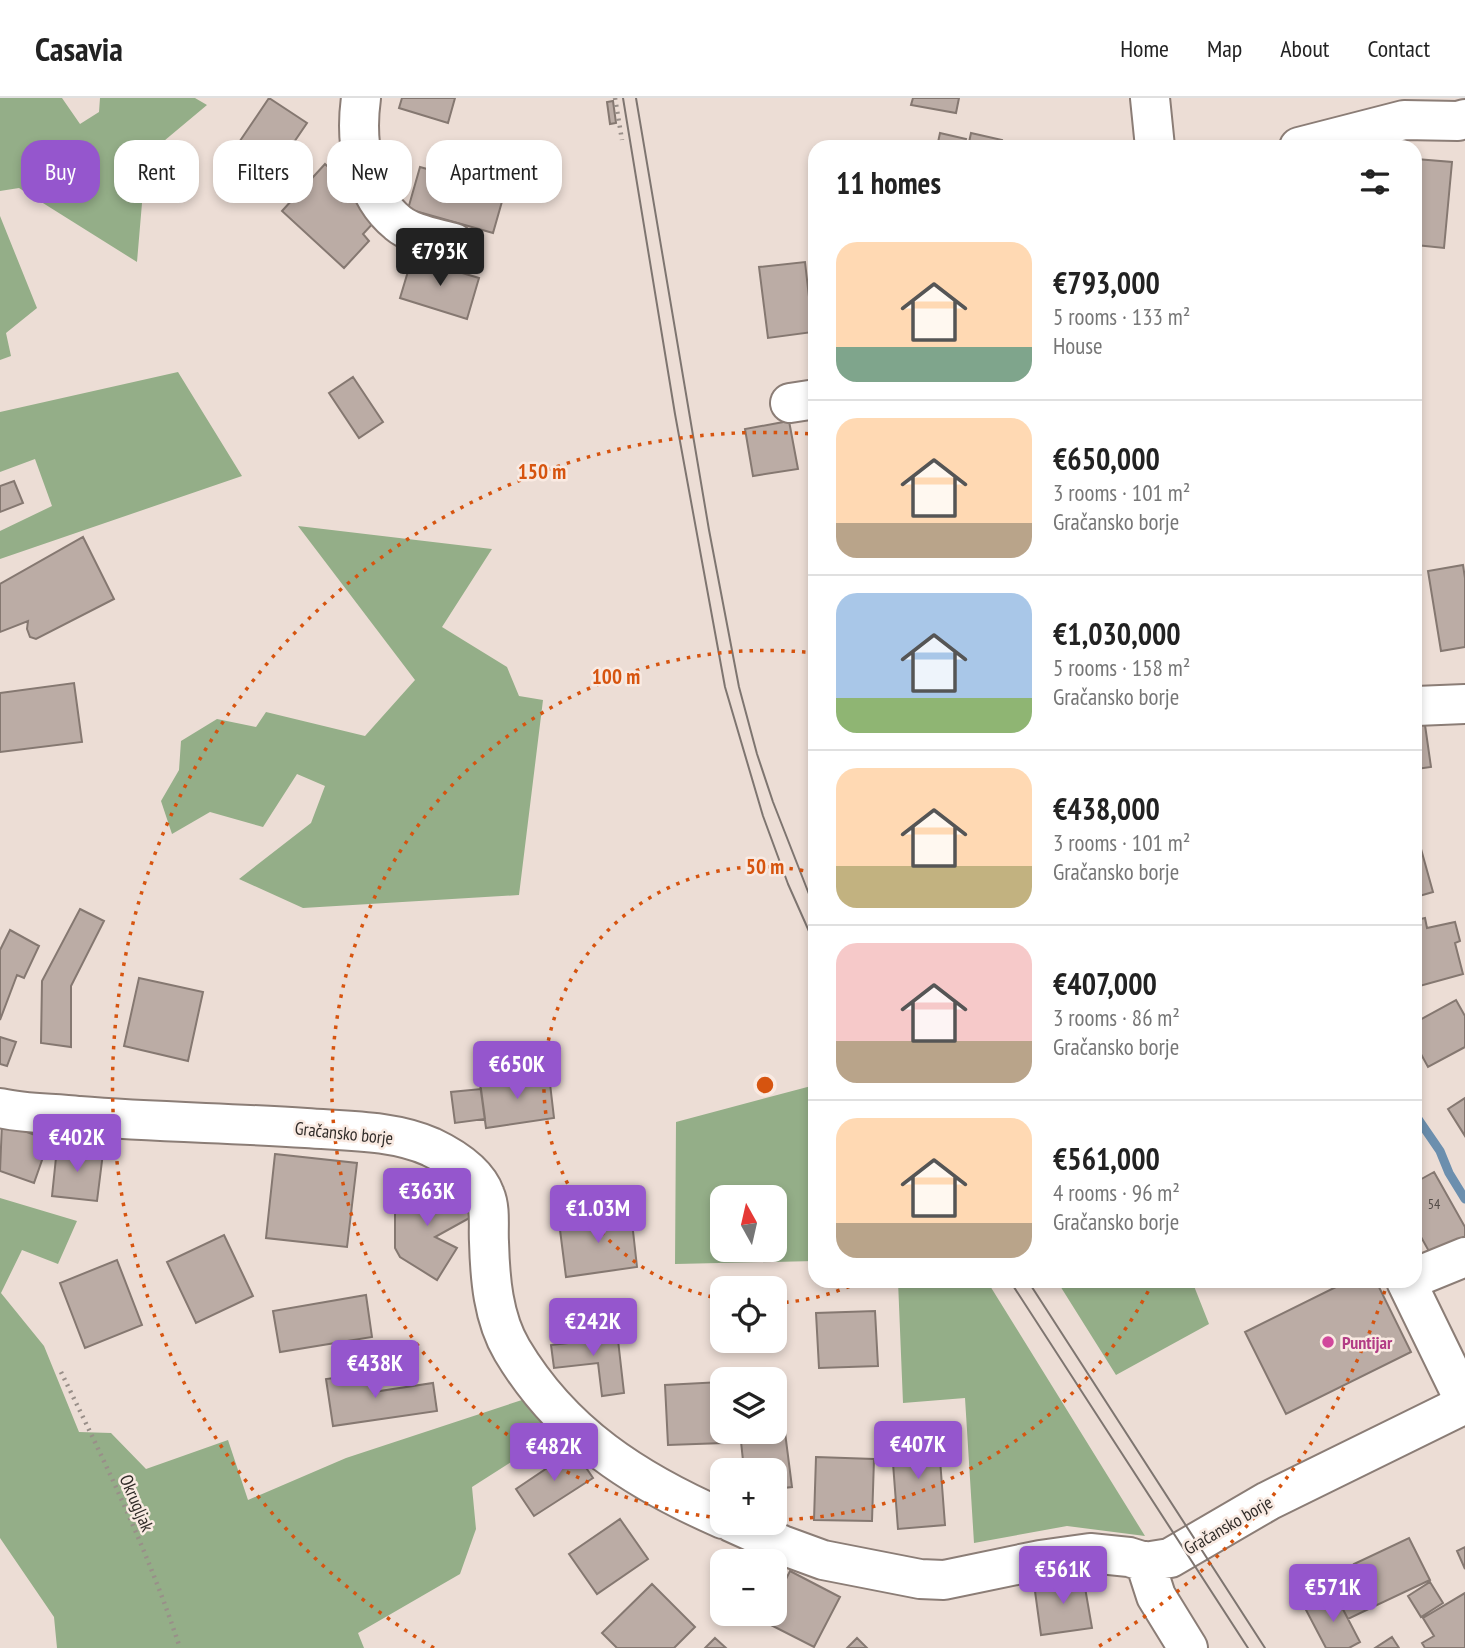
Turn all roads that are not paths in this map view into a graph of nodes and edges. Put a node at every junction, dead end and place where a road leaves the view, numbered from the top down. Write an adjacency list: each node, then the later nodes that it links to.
1 (362, 98): 6 (street)
2 (1150, 98): 4 (street)
3 (1465, 120): 5 (street)
4 (1154, 140)
5 (1326, 140)
6 (454, 243)
7 (1465, 704): 8 (street)
8 (1422, 706)
9 (0, 1108): 14 (street, Gračansko borje)
10 (1465, 1257): 11 (street)
11 (1422, 1275)
12 (1409, 1288): 13 (street)
13 (1465, 1403): 16 (street, Gračansko borje)
14 (710, 1513)
15 (762, 1535): 16 (street, Gračansko borje)
16 (1145, 1562): 17 (street)
17 (1188, 1648)

